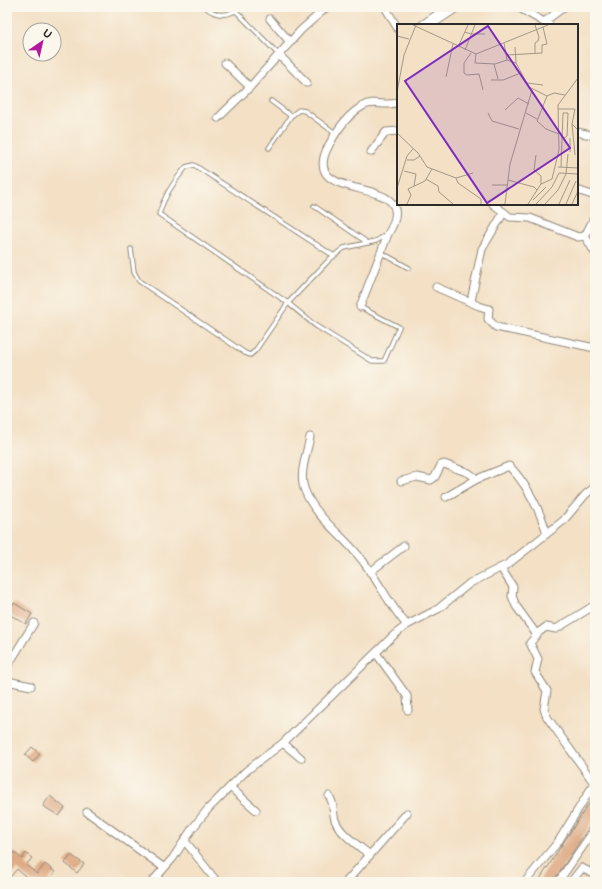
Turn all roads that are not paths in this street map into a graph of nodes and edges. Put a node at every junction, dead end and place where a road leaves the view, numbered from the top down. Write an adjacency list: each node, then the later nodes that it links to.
1 (205, 7): 8 (lane)
2 (241, 7): 8 (lane)
3 (327, 7): 15 (street)
4 (385, 7): 14 (street)
5 (458, 7): 9 (street)
6 (518, 7): 13 (street)
7 (564, 7): 13 (street)
8 (236, 11): 16 (lane)
9 (446, 11): 11 (street); 12 (street)
10 (270, 19): 15 (street)
11 (424, 24)
12 (433, 24)
13 (546, 24)
14 (397, 27)
15 (290, 42): 16 (street)
16 (279, 55): 18 (street); 19 (street)
17 (225, 63): 19 (street)
18 (307, 83)
19 (250, 87): 23 (street)
20 (270, 101): 22 (lane)
21 (397, 102): 26 (street)
22 (291, 116): 26 (lane); 28 (lane)
23 (218, 118)
24 (397, 131): 29 (street)
25 (578, 132): 27 (street)
26 (335, 133): 36 (street)
27 (595, 136)
28 (269, 148)
29 (371, 152)
30 (578, 190): 31 (street)
31 (595, 196)
32 (494, 205): 34 (street)
33 (314, 206): 38 (lane)
34 (504, 212): 37 (street); 45 (street)
35 (595, 216): 37 (street)
36 (388, 234): 38 (lane); 40 (street)
37 (585, 236): 41 (street)
38 (368, 243): 42 (lane)
39 (131, 249): 46 (lane)
40 (380, 252): 43 (lane); 47 (street)
41 (595, 253)
42 (334, 256): 46 (lane); 46 (lane)
43 (409, 268)
44 (436, 287): 45 (street)
45 (471, 301): 48 (street)
46 (288, 303): 47 (lane)
47 (360, 306)
48 (595, 348)
49 (310, 437): 57 (street)
50 (477, 479): 51 (street); 53 (street); 54 (street)
51 (401, 481)
52 (595, 487): 54 (street)
53 (446, 497)
54 (547, 533): 56 (street)
55 (404, 546): 57 (street)
56 (501, 568): 60 (street); 61 (street)
57 (370, 572): 60 (street)
58 (595, 605): 61 (street)
59 (34, 623): 63 (street)
60 (407, 625): 62 (street)
61 (537, 635): 69 (street)
62 (376, 653): 66 (street); 67 (street)
63 (7, 667)
64 (7, 681): 65 (street)
65 (31, 686)
66 (408, 710)
67 (282, 743): 68 (street); 70 (street)
68 (301, 758)
69 (595, 783): 83 (street)
70 (230, 787): 72 (street); 76 (street)
71 (329, 796): 77 (street)
72 (256, 810)
73 (87, 812): 78 (street)
74 (407, 813): 77 (street)
75 (595, 829): 84 (street)
76 (185, 841): 78 (street); 81 (street)
77 (370, 855): 82 (street)
78 (163, 868): 80 (street)
79 (595, 875): 85 (street)
80 (152, 882)
81 (217, 882)
82 (346, 882)
83 (525, 882)
84 (558, 882)
85 (571, 882)

